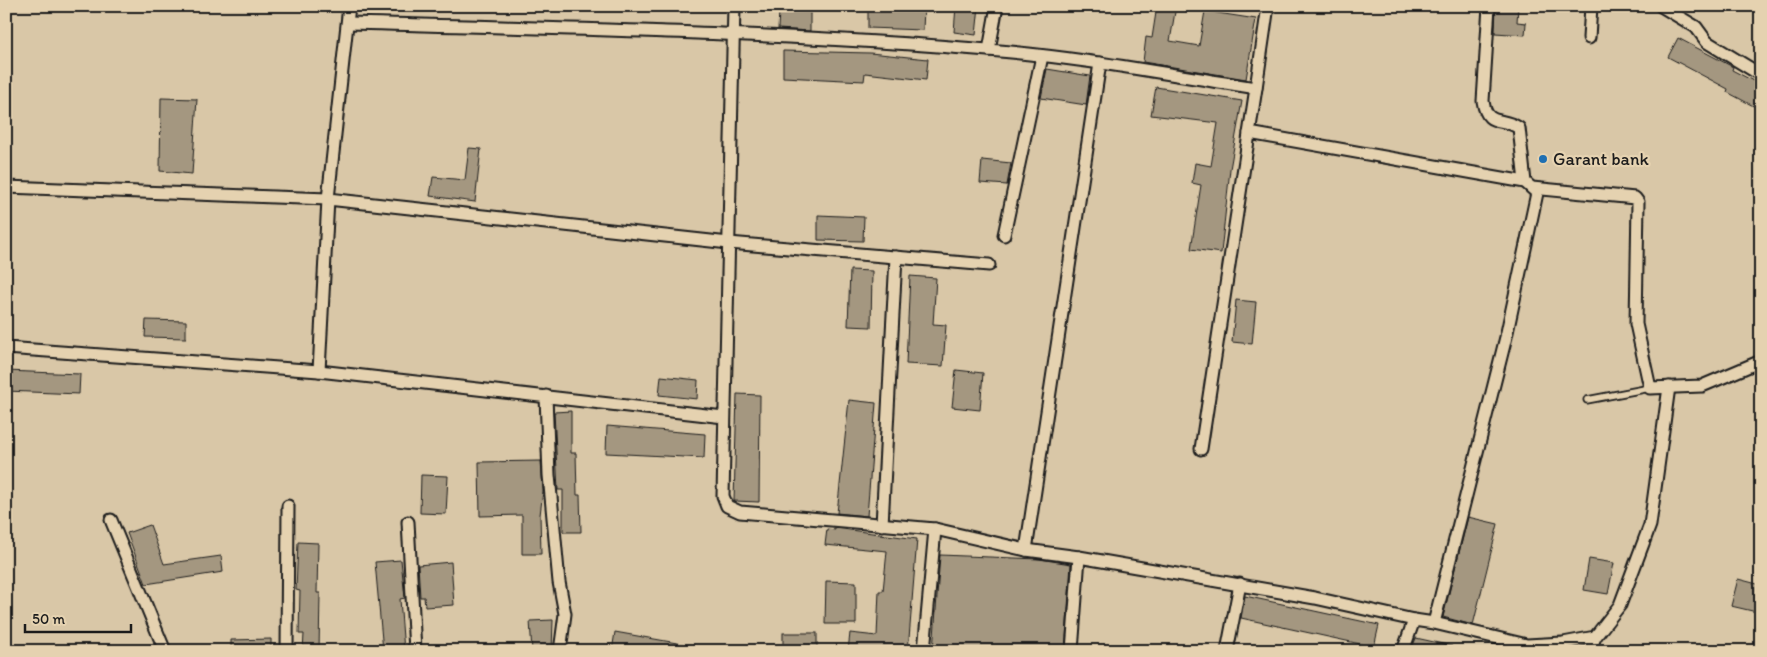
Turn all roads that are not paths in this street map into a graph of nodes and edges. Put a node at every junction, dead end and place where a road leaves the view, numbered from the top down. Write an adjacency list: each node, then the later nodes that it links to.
1 (350, 6): 8 (street)
2 (734, 6): 9 (street)
3 (997, 6): 11 (street)
4 (1268, 6): 15 (street)
5 (1489, 6): 17 (street)
6 (1592, 6): 10 (street)
7 (1661, 6): 14 (street)
8 (349, 23): 9 (street); 19 (street)
9 (734, 34): 11 (street); 21 (street)
10 (1589, 38)
11 (989, 50): 12 (street)
12 (1042, 56): 13 (street); 20 (street)
13 (1100, 63): 15 (street); 38 (street)
14 (1761, 75)
15 (1256, 88): 16 (street)
16 (1249, 133): 17 (street); 32 (street)
17 (1529, 185): 28 (street); 42 (street)
18 (6, 187): 19 (street)
19 (328, 198): 21 (street); 26 (street)
20 (1004, 235)
21 (729, 243): 22 (street); 31 (street)
22 (896, 257): 23 (street); 36 (street)
23 (989, 265)
24 (6, 348): 26 (street)
25 (1761, 361): 27 (street)
26 (319, 372): 29 (street)
27 (1669, 387): 28 (street); 43 (street)
28 (1650, 388): 30 (lane)
29 (546, 396): 31 (street); 47 (street)
30 (1587, 400)
31 (724, 417): 36 (street)
32 (1201, 449)
33 (288, 506): 45 (street)
34 (111, 520): 44 (street)
35 (408, 522): 46 (street)
36 (882, 525): 37 (street)
37 (935, 529): 38 (street); 48 (street)
38 (1026, 550): 39 (street)
39 (1079, 557): 40 (street); 49 (street)
40 (1240, 584): 41 (street); 50 (street)
41 (1414, 620): 42 (street); 51 (street)
42 (1434, 623): 43 (street)
43 (1595, 637): 52 (street)
44 (165, 651)
45 (286, 651)
46 (415, 651)
47 (560, 651)
48 (924, 651)
49 (1072, 651)
50 (1227, 651)
51 (1403, 651)
52 (1590, 651)

